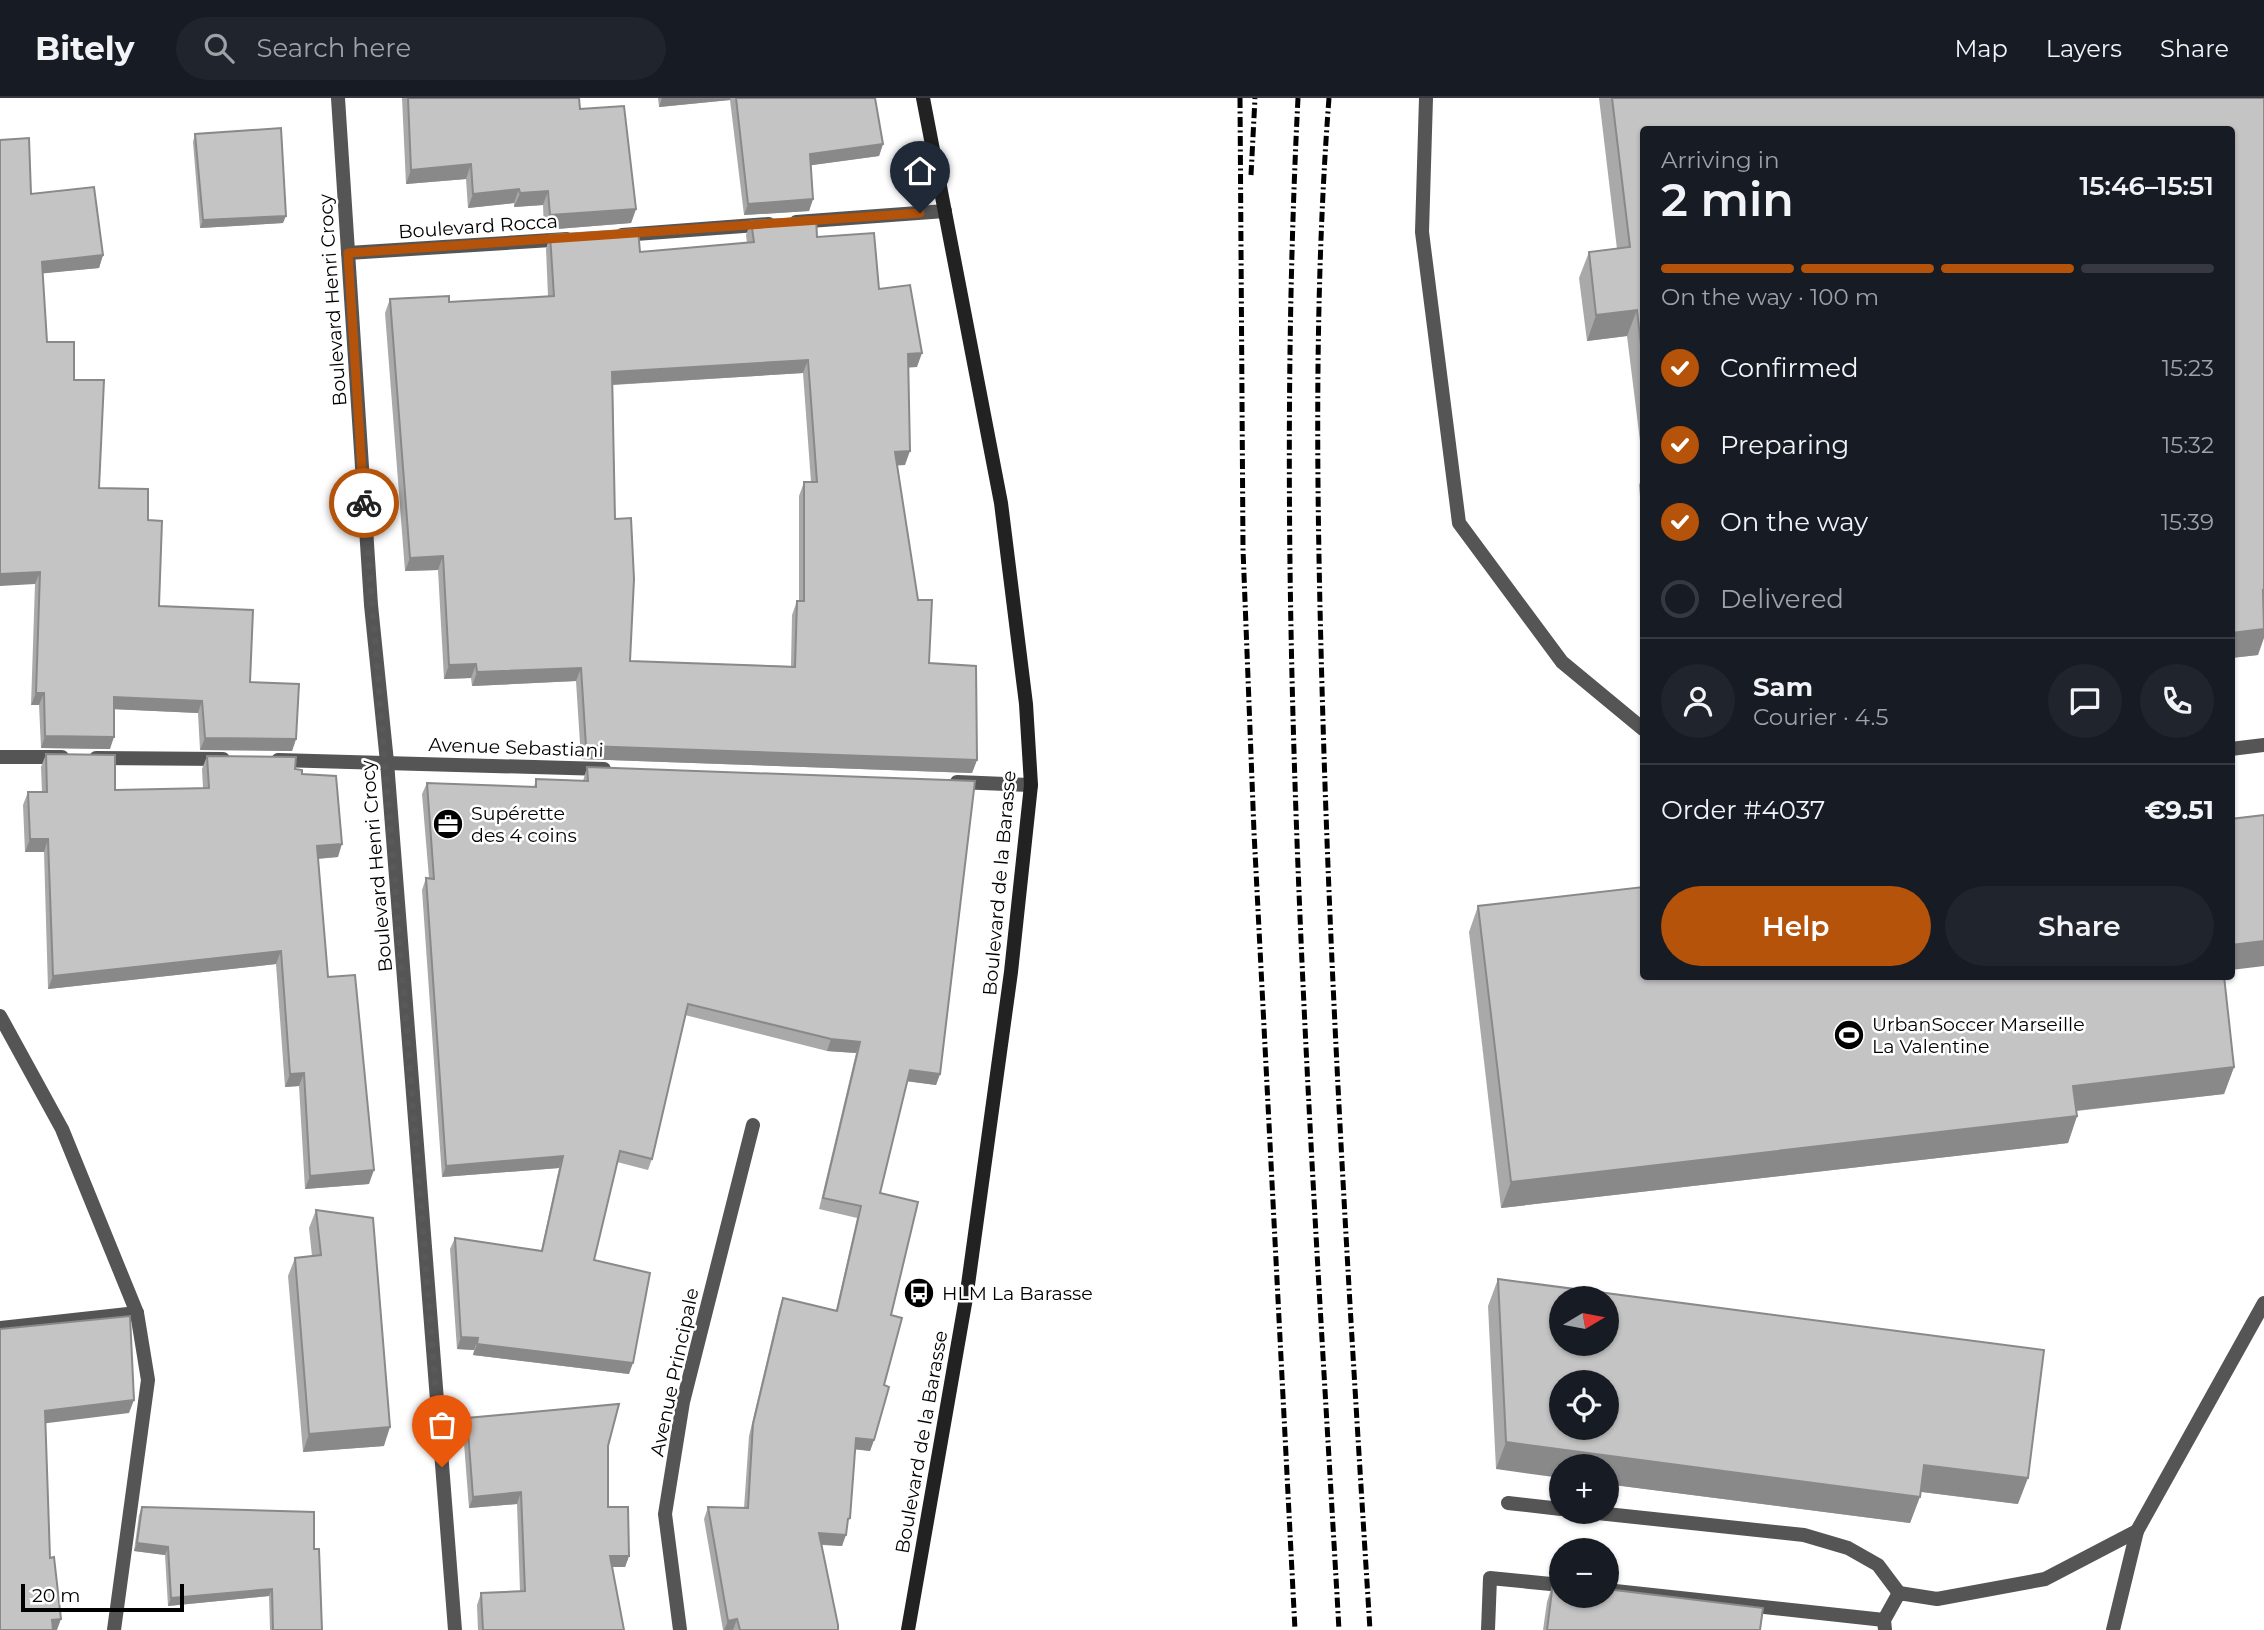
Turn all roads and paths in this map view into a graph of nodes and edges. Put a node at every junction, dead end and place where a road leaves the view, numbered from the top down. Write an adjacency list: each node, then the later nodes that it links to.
1 (338, 98): 7 (street, Boulevard Henri Crocy)
2 (923, 98): 4 (main road, Boulevard de la Barasse)
3 (1426, 98): 8 (street)
4 (945, 211): 5 (street); 17 (main road, Boulevard de la Barasse)
5 (606, 236)
6 (579, 238): 7 (street, Boulevard Rocca)
7 (348, 253): 14 (street, Boulevard Henri Crocy)
8 (1640, 727)
9 (2264, 745): 10 (street)
10 (2235, 749)
11 (0, 757): 12 (street)
12 (235, 760)
13 (263, 760): 14 (street, Avenue Sebastiani)
14 (387, 762): 15 (street, Avenue Sebastiani); 32 (street, Boulevard Henri Crocy)
15 (621, 770)
16 (937, 781): 17 (street)
17 (1031, 785): 34 (main road, Boulevard de la Barasse)
18 (0, 1016): 21 (street)
19 (753, 1125): 33 (street, Avenue Principale)
20 (2264, 1303): 26 (street)
21 (137, 1313): 22 (street); 31 (street)
22 (0, 1328)
23 (1508, 1503): 24 (street)
24 (1549, 1508)
25 (1619, 1515): 29 (street)
26 (2137, 1531): 29 (street); 36 (street)
27 (1549, 1584): 35 (street)
28 (1619, 1592): 30 (street)
29 (1899, 1594): 30 (street)
30 (1885, 1625)
31 (114, 1630)
32 (455, 1630)
33 (680, 1630)
34 (908, 1630)
35 (1488, 1630)
36 (2113, 1630)

